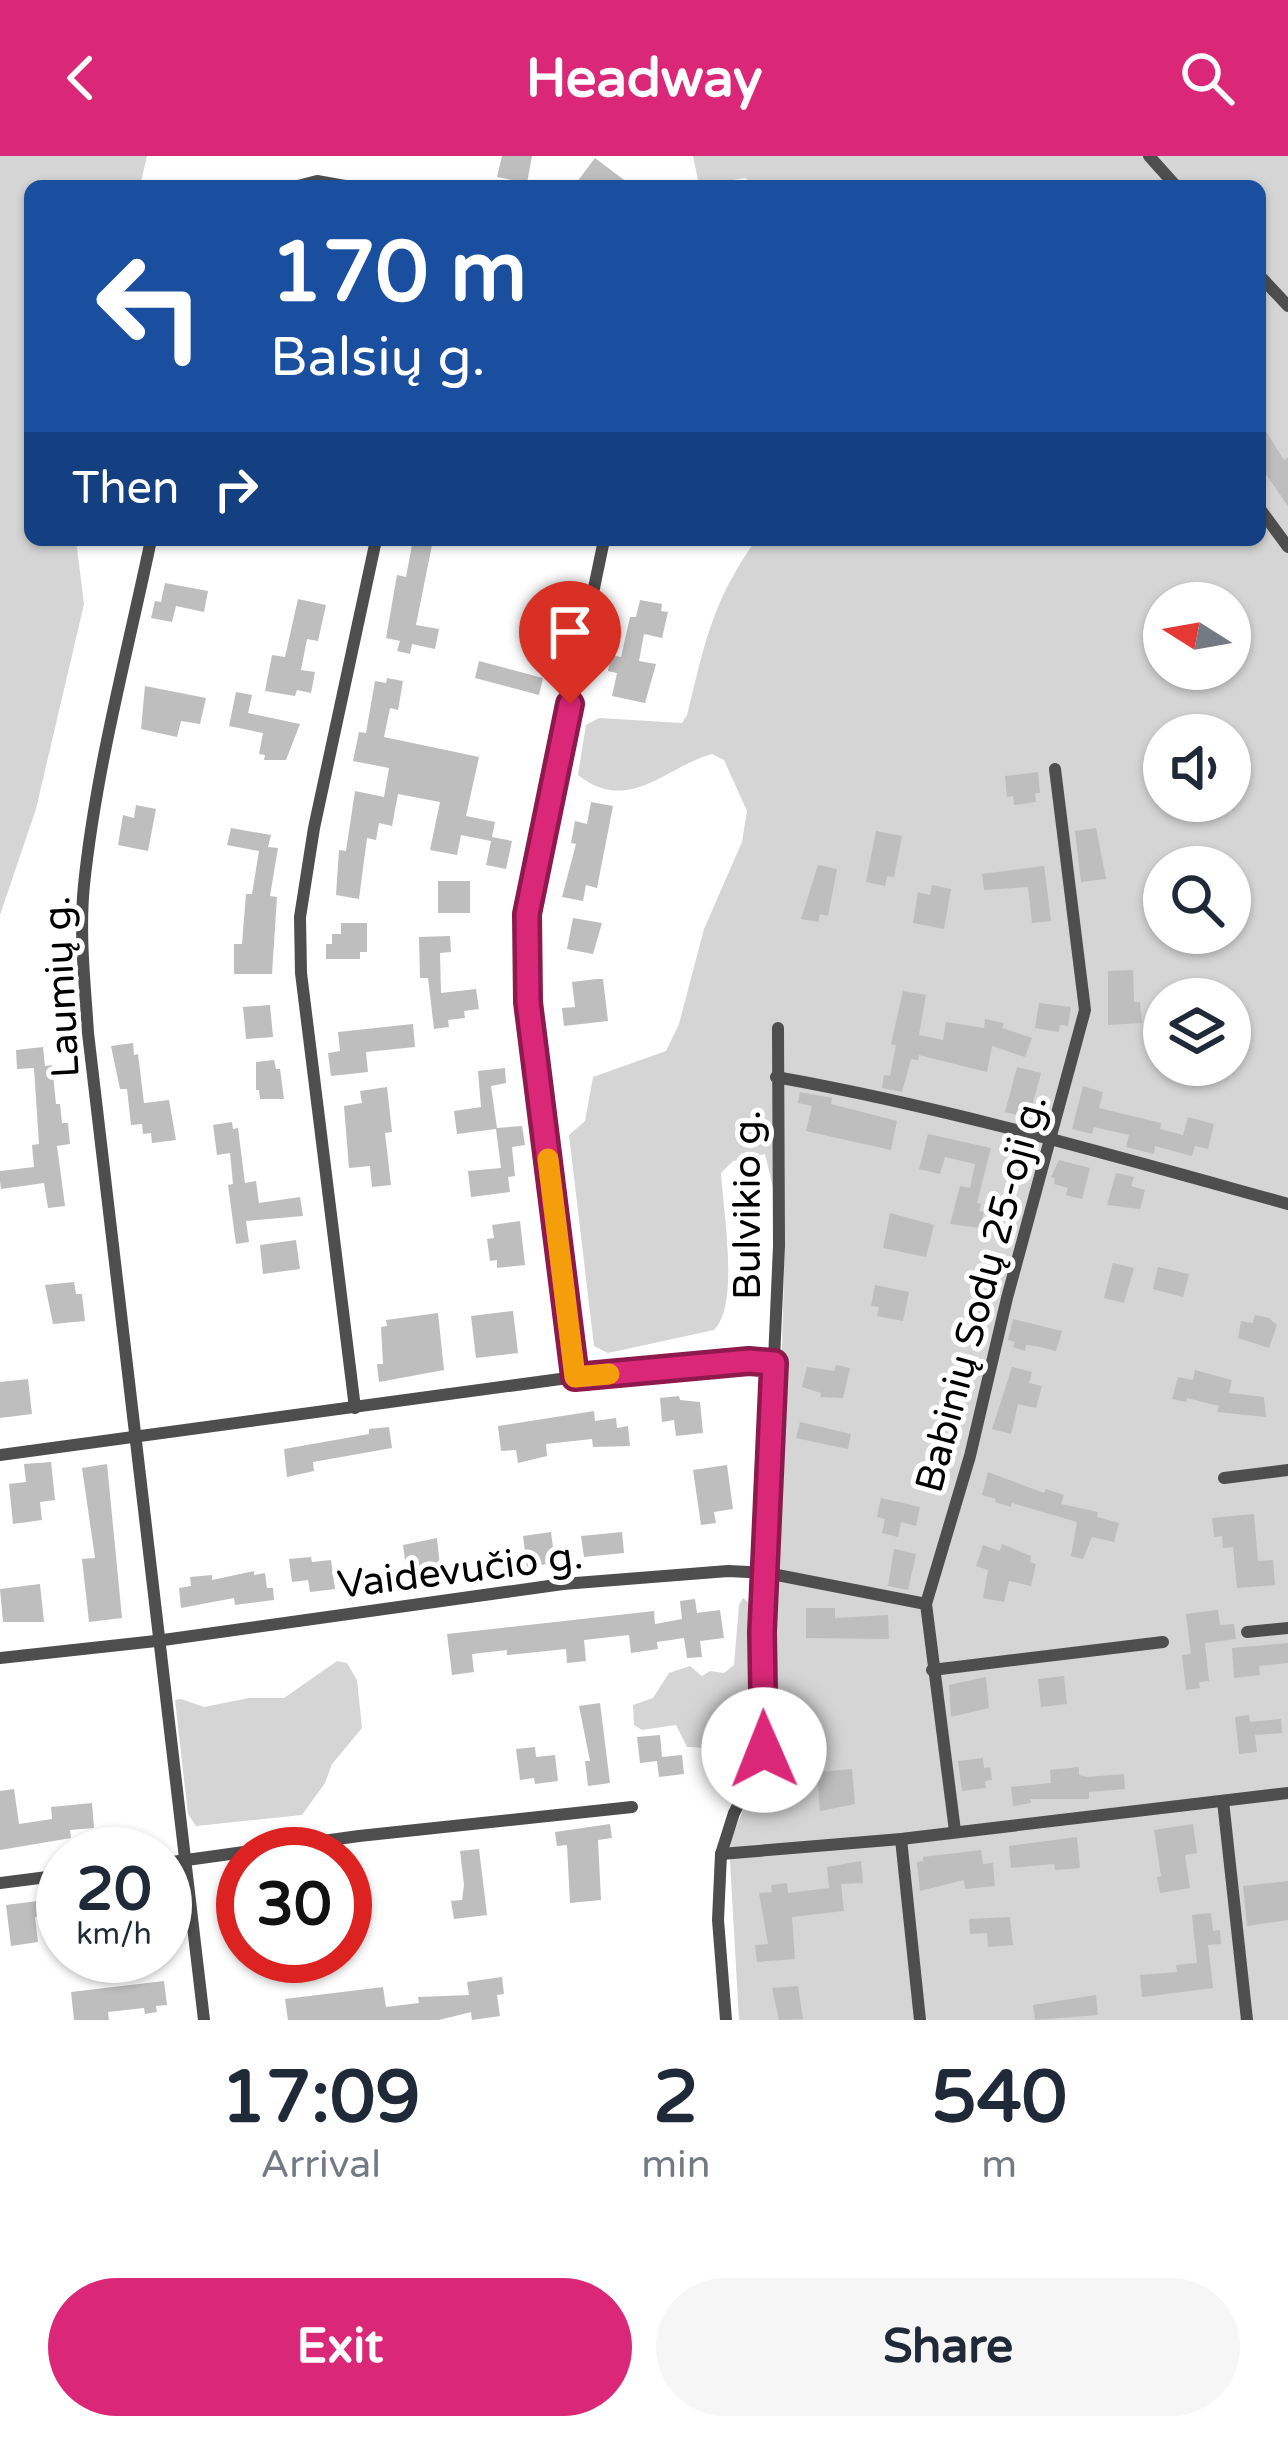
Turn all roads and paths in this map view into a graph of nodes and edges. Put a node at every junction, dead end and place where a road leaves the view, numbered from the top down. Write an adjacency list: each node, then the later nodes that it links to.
1 (1148, 156): 2 (street)
2 (1170, 180)
3 (1266, 282): 4 (street)
4 (1288, 306)
5 (1266, 517): 9 (street)
6 (150, 546): 18 (street, Laumių g.)
7 (375, 546): 17 (street)
8 (603, 546): 16 (street)
9 (1288, 547)
10 (1055, 769): 13 (street, Babinių Sodų 25-oji g.)
11 (778, 1028): 12 (street, Bulvikio g.)
12 (776, 1077): 13 (street); 15 (street, Bulvikio g.)
13 (1050, 1138): 14 (street); 23 (street, Babinių Sodų 25-oji g.)
14 (1288, 1204)
15 (774, 1363): 16 (street); 22 (street, Bulvikio g.)
16 (575, 1377): 17 (street)
17 (355, 1408): 18 (street)
18 (135, 1435): 19 (street); 26 (street, Laumių g.)
19 (0, 1454)
20 (1288, 1470): 21 (street)
21 (1224, 1478)
22 (767, 1573): 23 (street, Vaidevučio g.); 26 (street, Vaidevučio g.); 36 (street, Bulvikio g.)
23 (926, 1604): 29 (street, Babinių Sodų 25-oji g.)
24 (1288, 1628): 25 (street)
25 (1246, 1632)
26 (156, 1641): 28 (street, Vaidevučio g.); 33 (street, Laumių g.)
27 (1163, 1642): 29 (street)
28 (0, 1658)
29 (932, 1670): 34 (street, Babinių Sodų 25-oji g.)
30 (1288, 1793): 31 (street)
31 (1223, 1801): 34 (street); 44 (street)
32 (632, 1807): 37 (street)
33 (180, 1827)
34 (955, 1831): 35 (street)
35 (902, 1839): 36 (street); 43 (street)
36 (721, 1854): 42 (street, Bulvikio g.)
37 (192, 1860)
38 (36, 1878): 39 (street)
39 (0, 1883)
40 (192, 1925): 41 (street, Laumių g.)
41 (204, 2020)
42 (726, 2020)
43 (920, 2020)
44 (1247, 2020)

